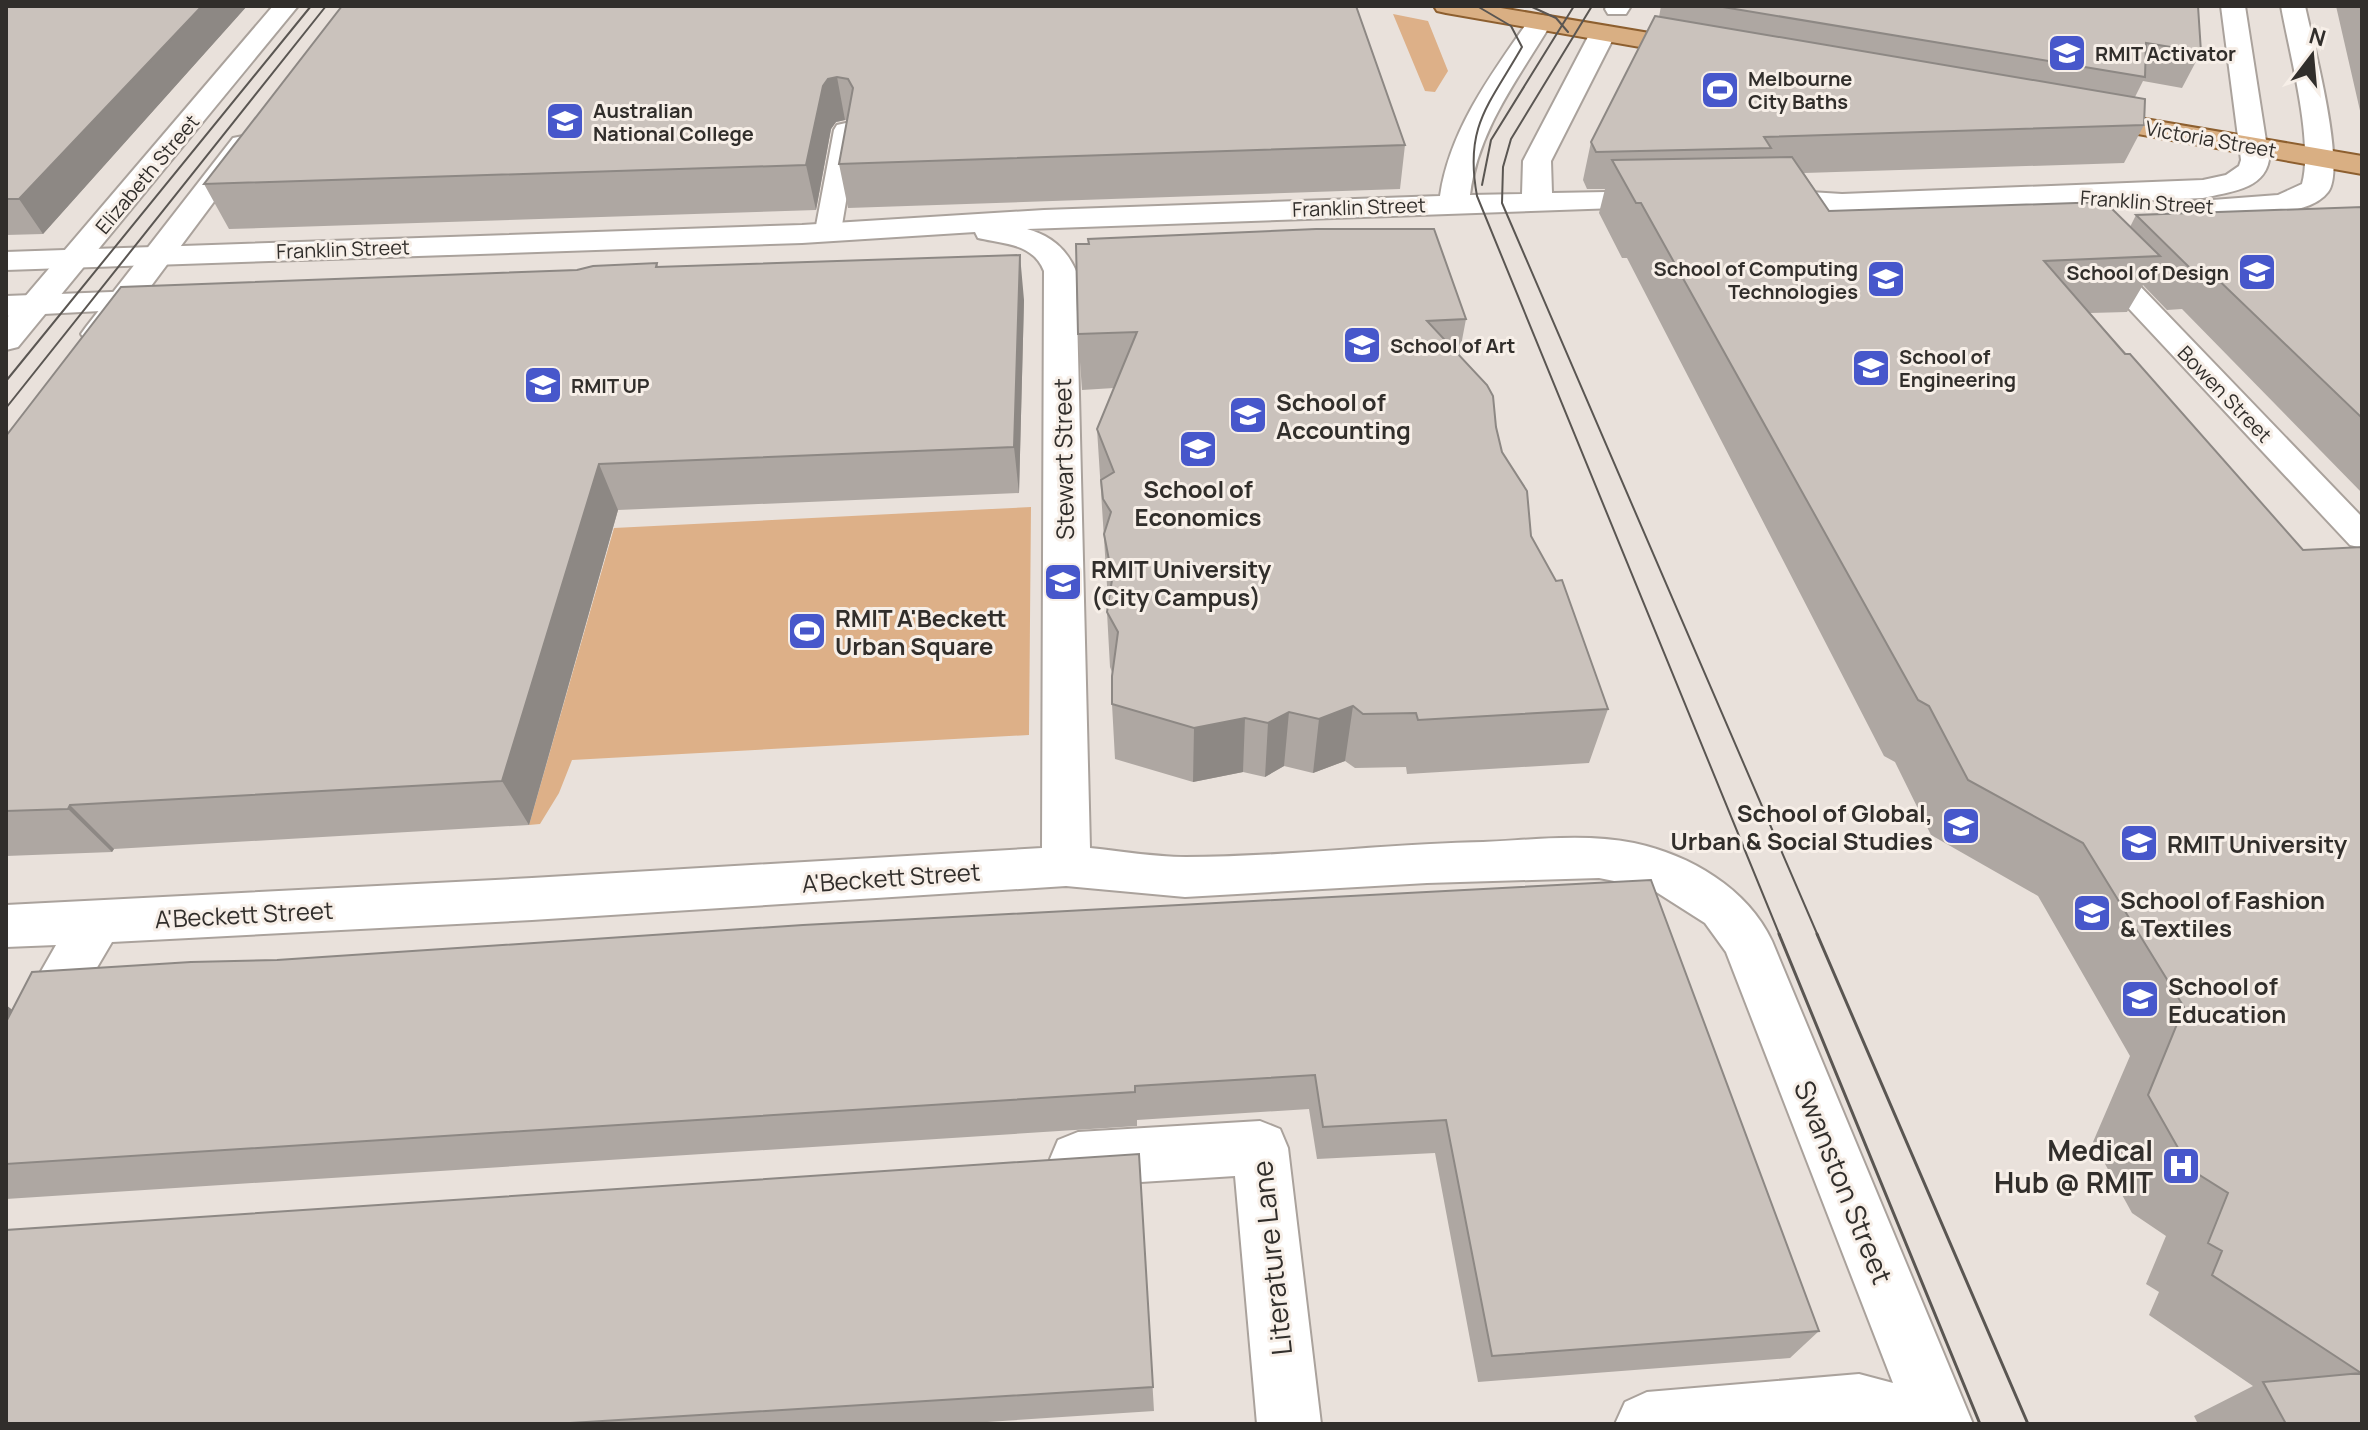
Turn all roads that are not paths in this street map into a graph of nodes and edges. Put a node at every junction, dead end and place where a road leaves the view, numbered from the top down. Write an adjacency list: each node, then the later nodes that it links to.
1 (286, 6): 29 (street, Elizabeth Street)
2 (1446, 6): 5 (main road)
3 (2233, 6): 13 (street)
4 (2293, 6): 15 (street)
5 (1546, 14): 6 (main road); 21 (street)
6 (1610, 14): 7 (main road); 8 (main road); 20 (street)
7 (1648, 14)
8 (1723, 54)
9 (2206, 111): 13 (main road, Victoria Street)
10 (2057, 112): 13 (main road, Victoria Street)
11 (257, 126): 28 (street)
12 (846, 130): 24 (street)
13 (2252, 133): 15 (main road, Victoria Street); 17 (street, Franklin Street)
14 (2362, 138): 15 (main road, Victoria Street)
15 (2318, 144): 16 (main road, Victoria Street); 17 (street, Franklin Street)
16 (2362, 165)
17 (2039, 195): 18 (street, Franklin Street)
18 (1729, 198)
19 (1697, 199): 20 (street, Franklin Street)
20 (1537, 202): 21 (street, Franklin Street)
21 (1454, 204): 22 (street, Franklin Street)
22 (1014, 221): 23 (street, Franklin Street); 27 (street, Stewart Street)
23 (903, 228): 24 (street, Franklin Street); 27 (street)
24 (828, 231): 25 (street, Franklin Street)
25 (679, 238): 28 (street, Franklin Street); 31 (street, Franklin Street)
26 (2088, 249): 37 (street, Bowen Street)
27 (1046, 250): 38 (street, Stewart Street)
28 (158, 256): 29 (street, Franklin Street); 33 (street)
29 (76, 259): 30 (street, Franklin Street); 34 (street, Elizabeth Street)
30 (6, 261)
31 (572, 271)
32 (192, 299): 33 (street)
33 (124, 301): 34 (street); 36 (street)
34 (21, 305): 35 (street, Elizabeth Street)
35 (6, 340)
36 (83, 354)
37 (2362, 537)
38 (1066, 866): 39 (street, A'Beckett Street); 41 (street, A'Beckett Street)
39 (97, 922): 40 (street, A'Beckett Street); 42 (street)
40 (6, 926)
41 (1747, 941): 47 (street, Swanston Street)
42 (6, 1087)
43 (1027, 1162): 44 (street, Literature Lane)
44 (1289, 1424)
45 (1647, 1424): 46 (street)
46 (1913, 1424)
47 (1941, 1424)

